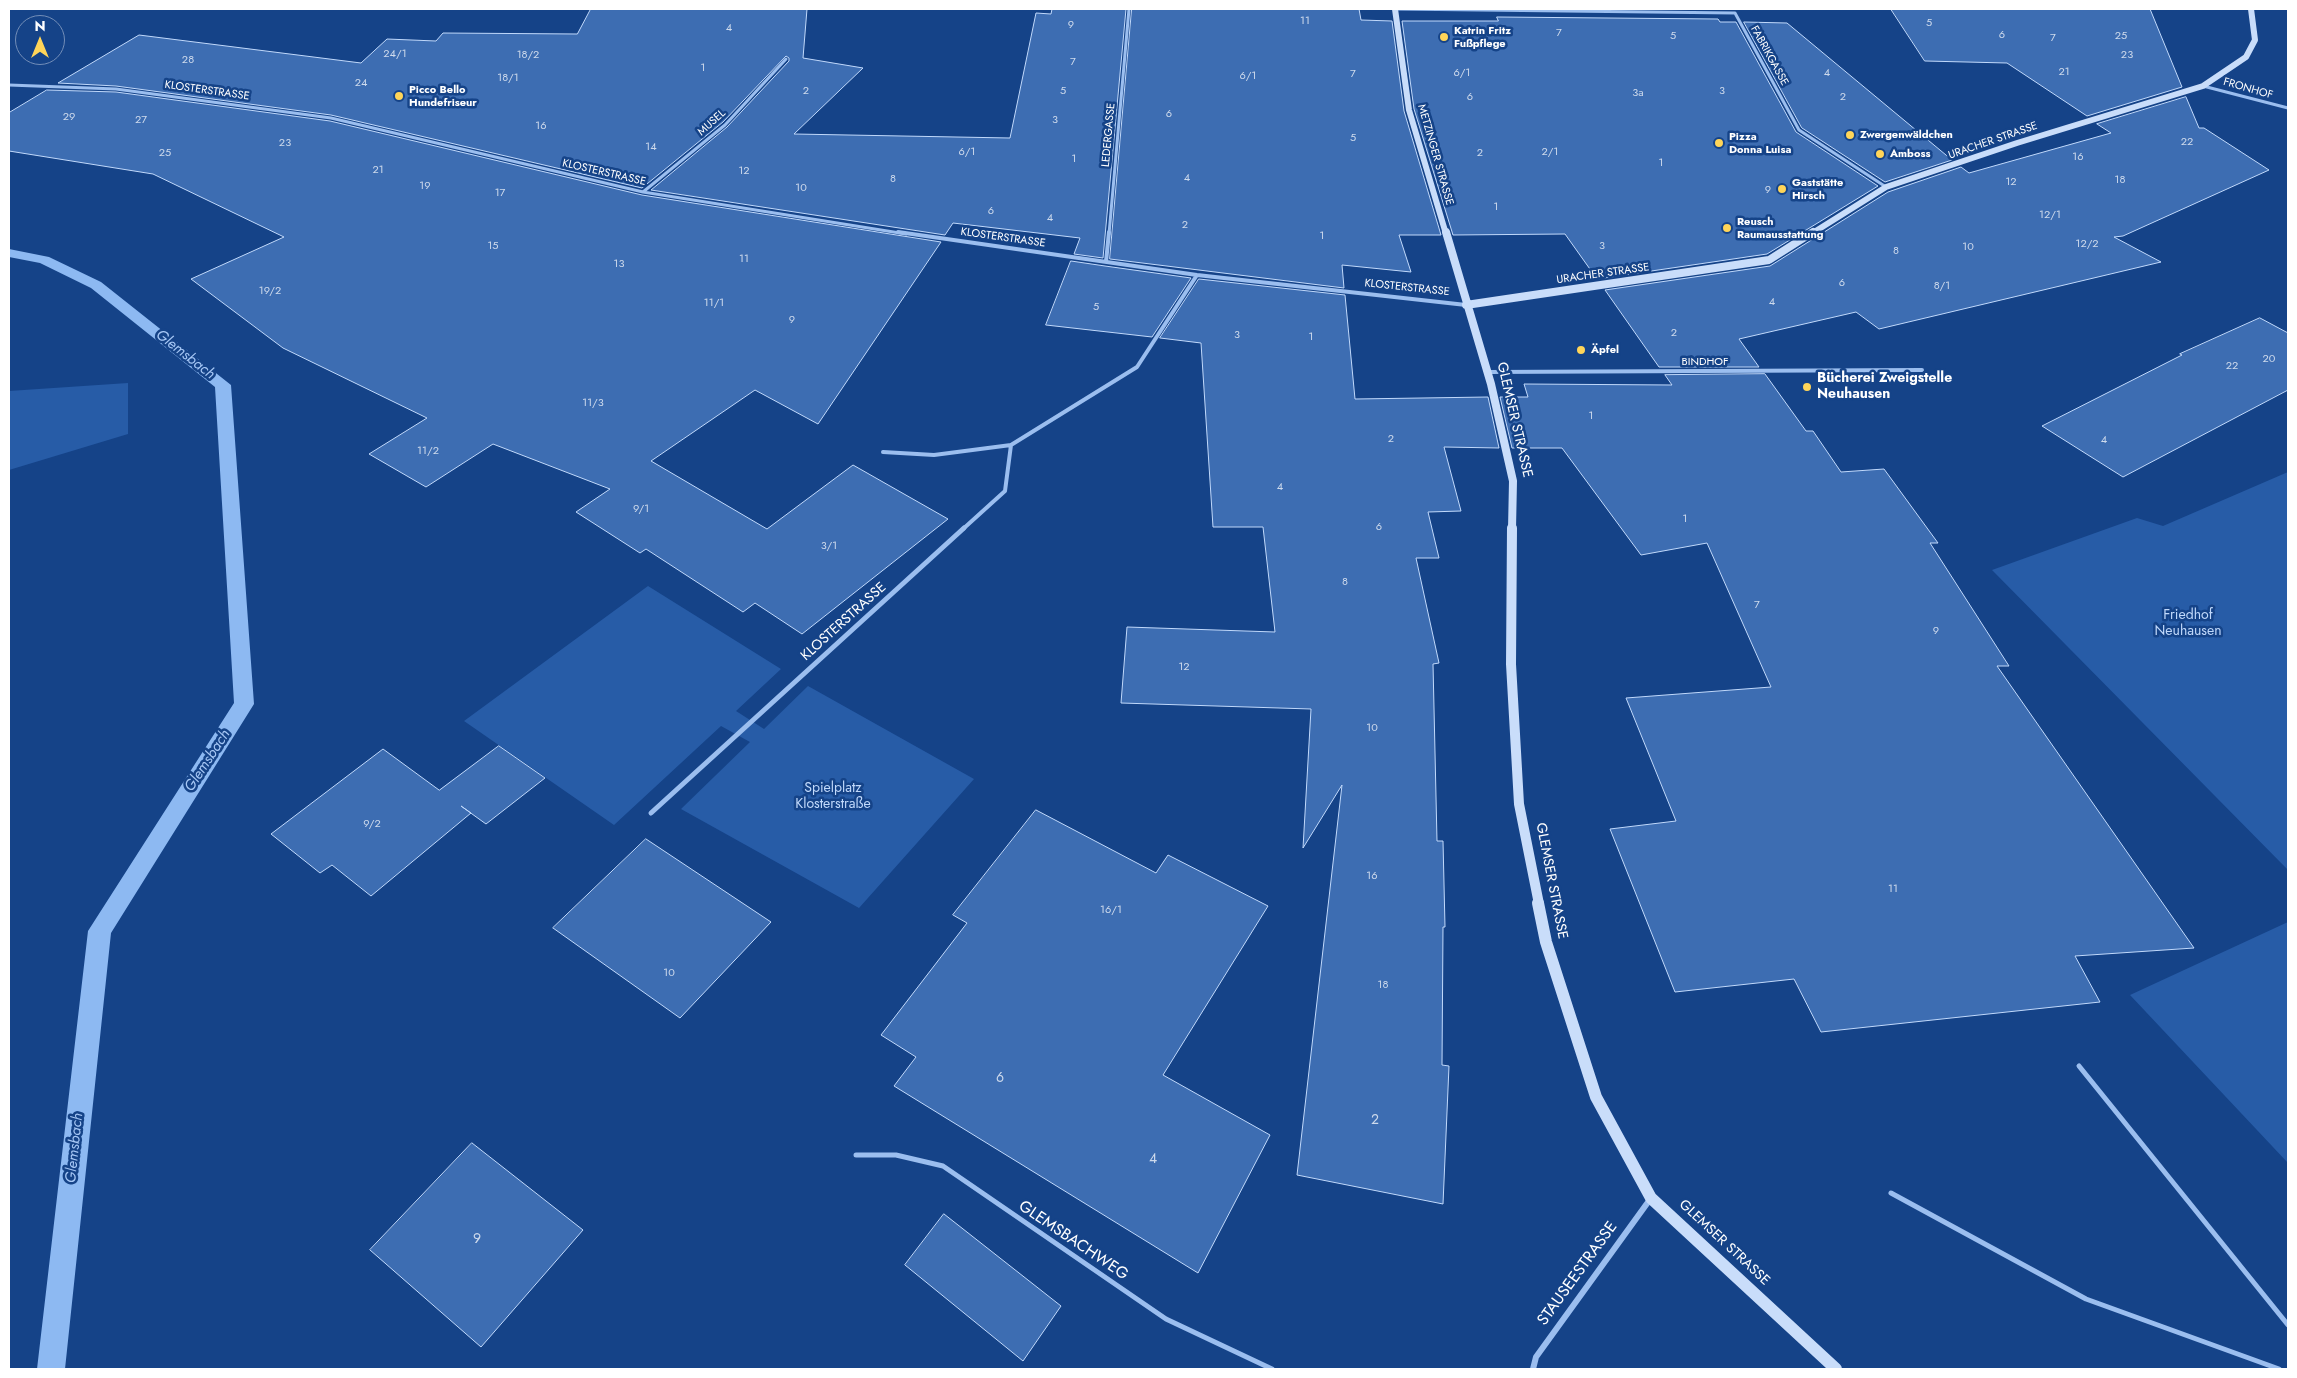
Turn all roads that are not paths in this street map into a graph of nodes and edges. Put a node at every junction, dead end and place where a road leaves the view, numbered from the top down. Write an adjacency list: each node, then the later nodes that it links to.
1 (1129, 9): 10 (street, LEDERGASSE)
2 (1395, 9): 8 (street, FABRIKGASSE); 12 (street, METZINGER STRASSE)
3 (2251, 9): 6 (street, URACHER STRASSE)
4 (786, 59): 9 (street, MUSEL)
5 (9, 85): 9 (street, KLOSTERSTRASSE)
6 (2204, 86): 7 (street, FRONHOF); 8 (street, URACHER STRASSE)
7 (2288, 108)
8 (1886, 187): 12 (street, URACHER STRASSE)
9 (642, 192): 10 (street, KLOSTERSTRASSE)
10 (1106, 262): 11 (street, KLOSTERSTRASSE)
11 (1197, 275): 12 (street, KLOSTERSTRASSE); 15 (street)
12 (1466, 304): 14 (street, GLEMSER STRASSE)
13 (1922, 370): 14 (street, BINDHOF)
14 (1487, 372): 21 (street, GLEMSER STRASSE)
15 (1012, 445): 16 (street); 17 (street, KLOSTERSTRASSE)
16 (883, 452)
17 (652, 813)
18 (2078, 1066): 22 (lane)
19 (856, 1155): 23 (lane, GLEMSBACHWEG)
20 (1891, 1193): 26 (lane)
21 (1651, 1198): 24 (street, STAUSEESTRASSE); 25 (street, GLEMSER STRASSE)
22 (2288, 1325)
23 (1272, 1369)
24 (1533, 1369)
25 (1836, 1369)
26 (2279, 1369)

